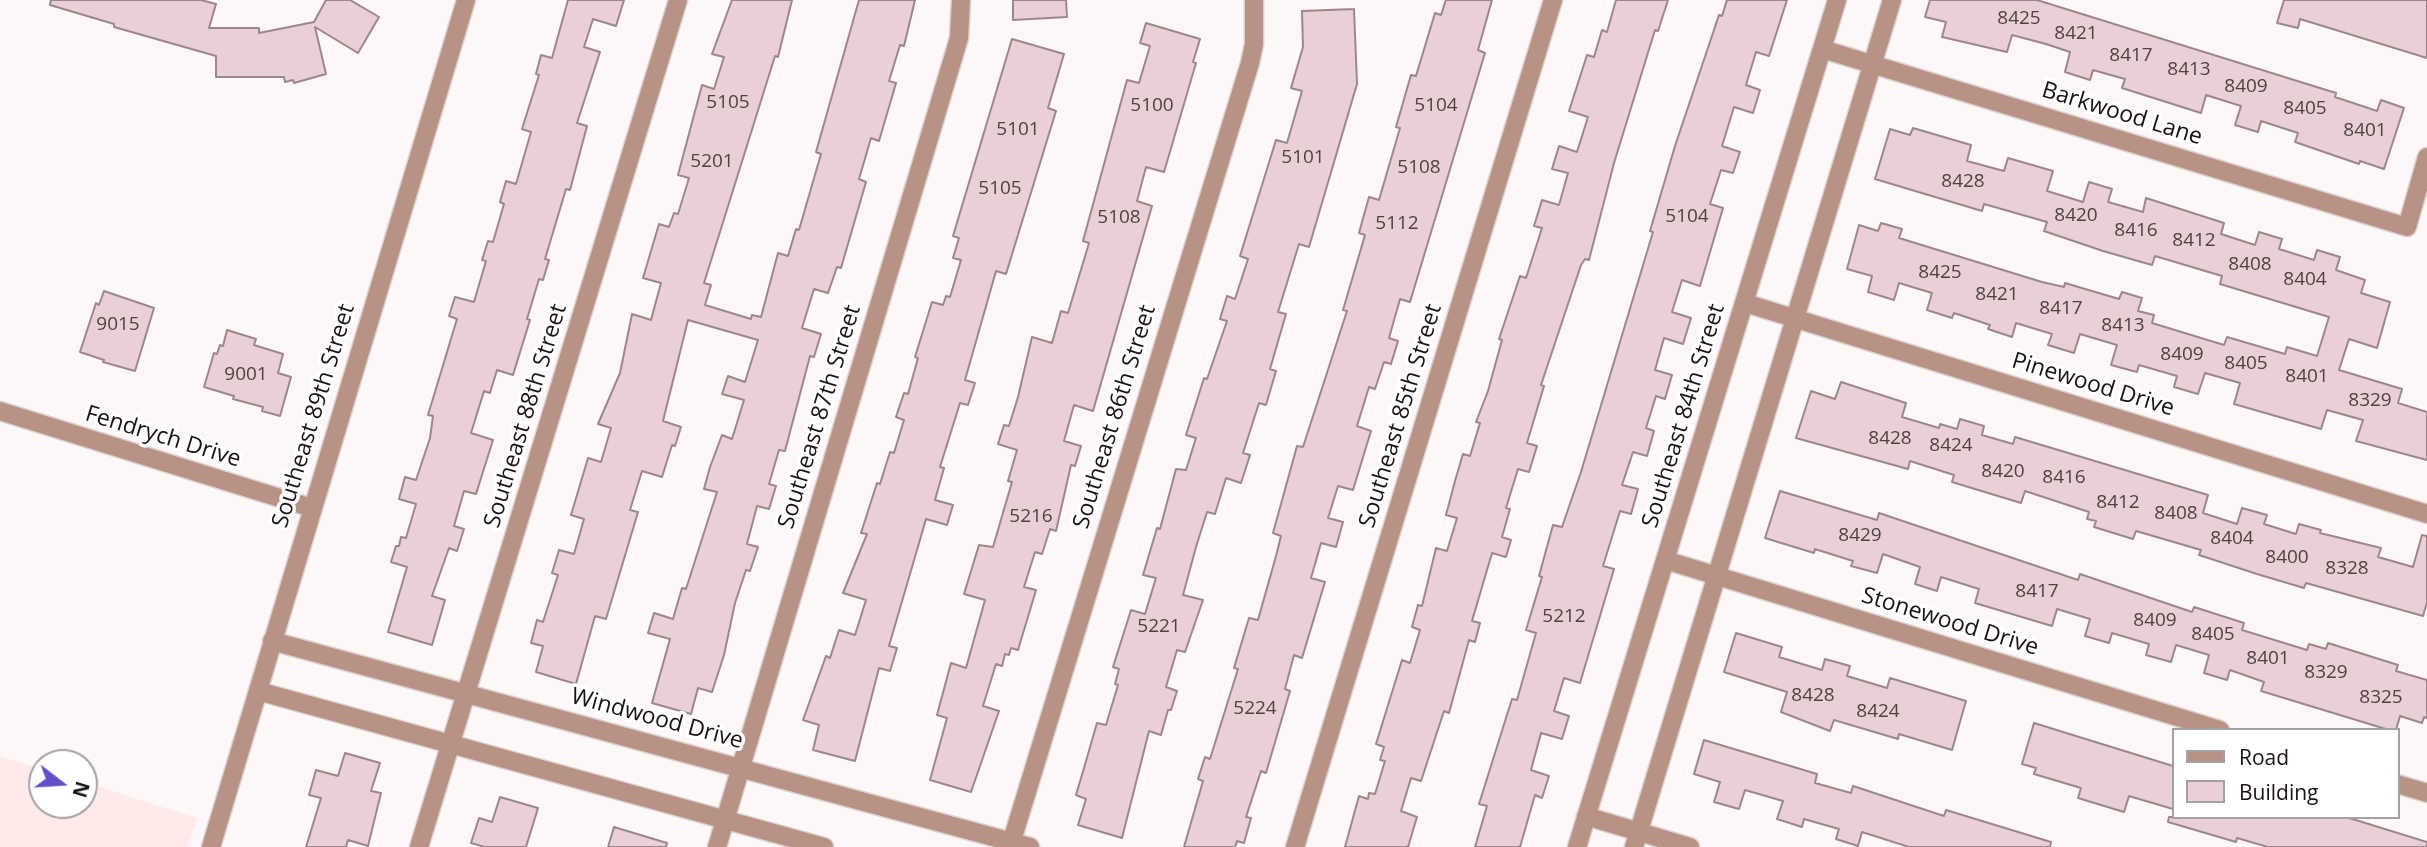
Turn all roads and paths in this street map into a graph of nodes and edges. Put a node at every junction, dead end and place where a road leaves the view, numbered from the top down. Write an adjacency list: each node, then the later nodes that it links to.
1 (467, 0): 14 (street, Southeast 89th Street)
2 (678, 0): 20 (street, Southeast 88th Street)
3 (961, 0): 23 (street, Southeast 87th Street)
4 (1254, 0): 29 (street, Southeast 86th Street)
5 (1553, 0): 35 (street, Southeast 85th Street)
6 (1837, 0): 8 (street, Southeast 84th Street)
7 (1892, 0): 9 (street)
8 (1822, 49): 9 (street, Barkwood Lane); 11 (street, Southeast 84th Street)
9 (1873, 64): 10 (street, Barkwood Lane); 12 (street)
10 (2427, 157)
11 (1745, 303): 12 (street, Pinewood Drive); 16 (street, Southeast 84th Street)
12 (1796, 319): 15 (street, Pinewood Drive); 17 (street)
13 (0, 411): 14 (street, Fendrych Drive)
14 (312, 508): 18 (street, Southeast 89th Street)
15 (2427, 514)
16 (1665, 560): 17 (street, Stonewood Drive); 26 (street, Southeast 84th Street)
17 (1717, 576): 21 (street, Stonewood Drive); 28 (street)
18 (272, 641): 19 (street, Southeast 89th Street); 20 (street, Windwood Drive)
19 (258, 691): 22 (street); 30 (street, Southeast 89th Street)
20 (467, 693): 22 (street, Southeast 88th Street); 23 (street, Windwood Drive)
21 (2213, 728)
22 (450, 745): 27 (street); 31 (street, Southeast 88th Street)
23 (741, 767): 27 (street, Southeast 87th Street); 29 (street, Windwood Drive)
24 (2399, 785): 25 (street)
25 (2427, 793)
26 (1586, 816): 28 (street); 36 (street, Southeast 84th Street)
27 (726, 820): 32 (street, Southeast 87th Street); 33 (street)
28 (1637, 839): 37 (street)
29 (1010, 844): 34 (street, Windwood Drive)
30 (211, 847)
31 (419, 847)
32 (717, 847)
33 (824, 847)
34 (1030, 847)
35 (1295, 847)
36 (1577, 847)
37 (1690, 847)

